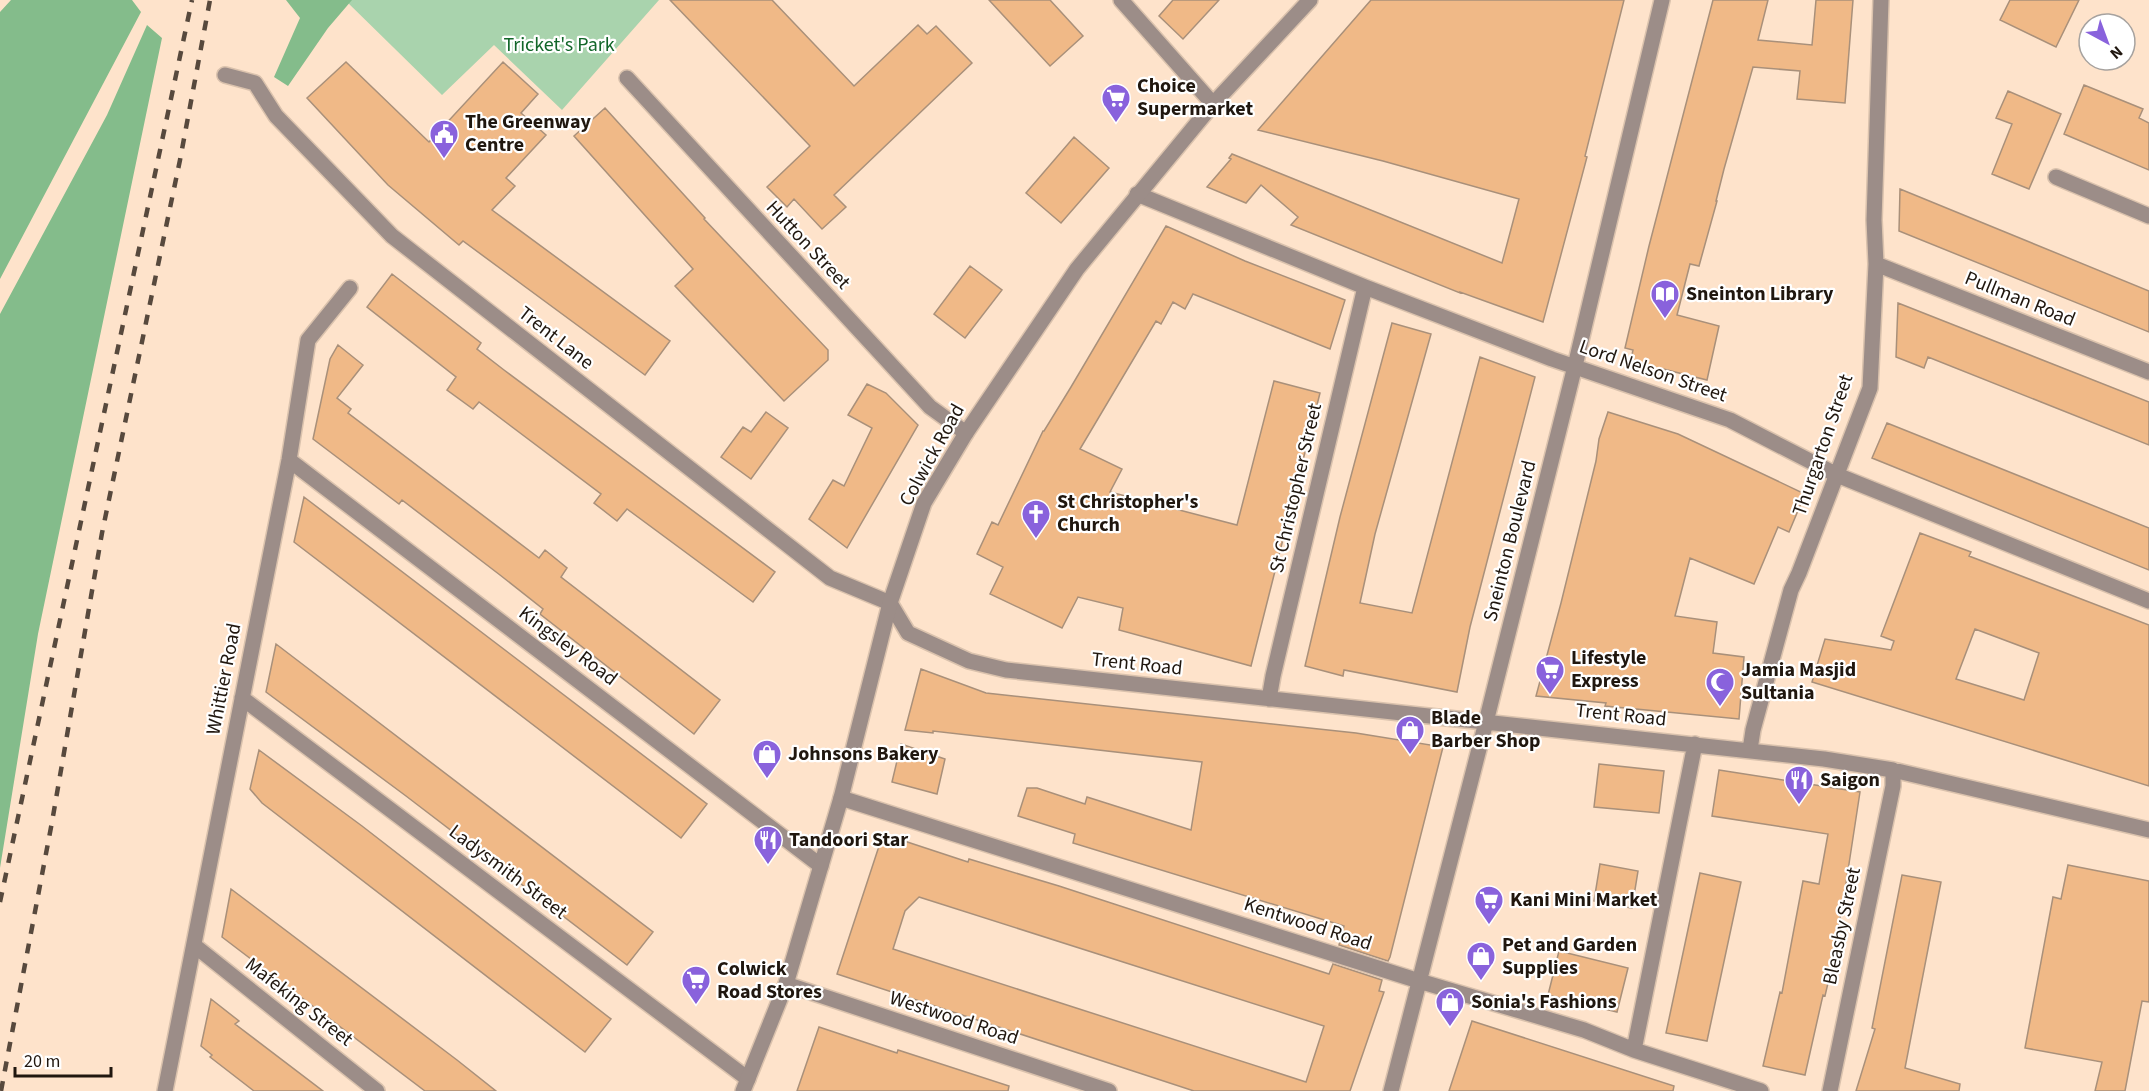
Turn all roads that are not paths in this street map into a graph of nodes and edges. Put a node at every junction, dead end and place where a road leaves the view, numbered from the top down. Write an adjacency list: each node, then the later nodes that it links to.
1 (1121, 0): 7 (street)
2 (1310, 0): 7 (street, Colwick Road)
3 (1662, 0): 14 (street, Sneinton Boulevard)
4 (1881, 0): 11 (street, Thurgarton Street)
5 (225, 75): 20 (street, Trent Lane)
6 (627, 78): 16 (street, Hutton Street)
7 (1214, 104): 9 (street, Colwick Road)
8 (2056, 177): 10 (street)
9 (1137, 194): 12 (street, Lord Nelson Street); 16 (street, Colwick Road)
10 (2149, 216)
11 (1876, 264): 15 (street, Pullman Road); 18 (street, Thurgarton Street)
12 (1365, 287): 14 (street, Lord Nelson Street); 22 (street, St Christopher Street)
13 (350, 288): 17 (street, Whittier Road)
14 (1575, 366): 18 (street, Lord Nelson Street); 23 (street, Sneinton Boulevard)
15 (2149, 372)
16 (966, 433): 20 (street, Colwick Road)
17 (289, 460): 21 (street, Whittier Road); 29 (street, Kingsley Road)
18 (1837, 475): 19 (street, Lord Nelson Street); 25 (street, Thurgarton Street)
19 (2149, 601)
20 (890, 603): 22 (street, Trent Road); 27 (street, Colwick Road)
21 (242, 698): 30 (street, Whittier Road); 34 (street, Ladysmith Street)
22 (1269, 699): 23 (street, Trent Road)
23 (1486, 723): 24 (street, Trent Road); 31 (street, Sneinton Boulevard)
24 (1695, 744): 25 (street, Trent Road); 33 (street)
25 (1750, 750): 26 (street, Trent Road)
26 (1893, 770): 28 (street, Trent Road); 40 (street, Bleasby Street)
27 (842, 798): 29 (street, Colwick Road); 31 (street, Kentwood Road)
28 (2149, 830)
29 (821, 866): 32 (street, Colwick Road)
30 (195, 946): 35 (street, Whittier Road); 36 (street, Mafeking Street)
31 (1419, 981): 33 (street, Kentwood Road); 38 (street, Sneinton Boulevard)
32 (786, 984): 34 (street, Colwick Road); 37 (street, Westwood Road)
33 (1634, 1050): 39 (street, Kentwood Road)
34 (746, 1085)
35 (165, 1091)
36 (377, 1091)
37 (1108, 1091)
38 (1390, 1091)
39 (1761, 1091)
40 (1830, 1091)

